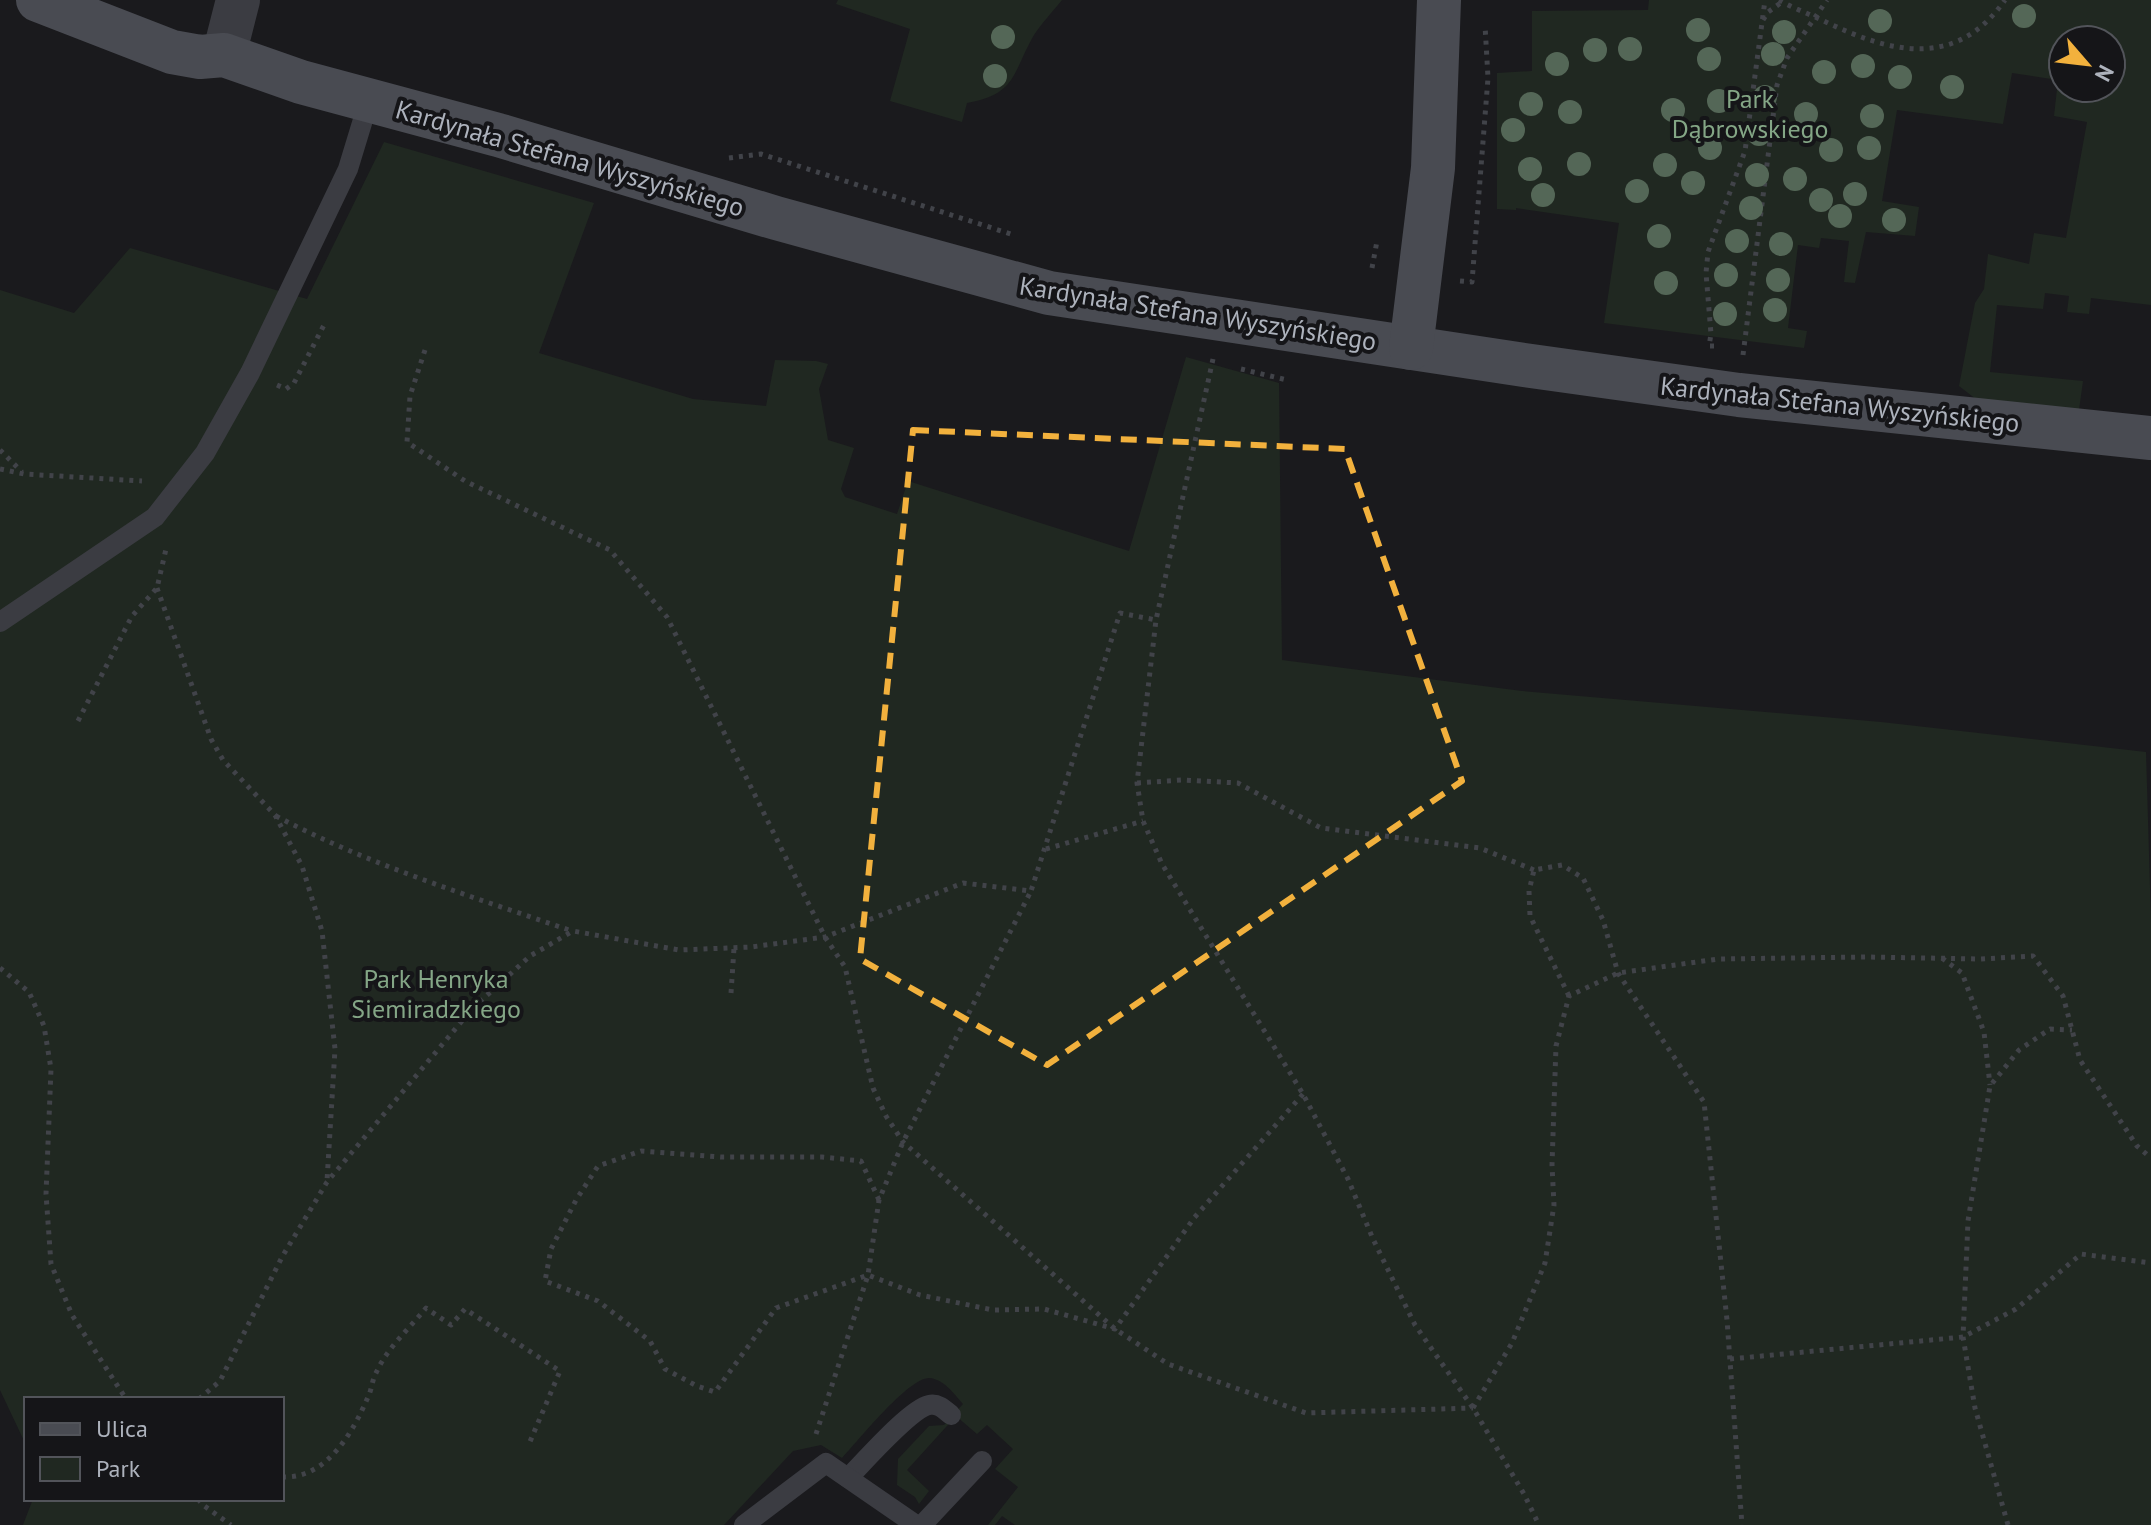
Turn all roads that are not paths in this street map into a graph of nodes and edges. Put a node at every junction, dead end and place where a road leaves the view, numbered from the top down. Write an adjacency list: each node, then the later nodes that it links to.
1 (38, 0): 4 (main road, Kardynała Stefana Wyszyńskiego)
2 (238, 0): 4 (street)
3 (1439, 0): 6 (main road)
4 (224, 55): 5 (main road, Kardynała Stefana Wyszyńskiego)
5 (369, 100): 6 (main road, Kardynała Stefana Wyszyńskiego); 8 (lane)
6 (1411, 348): 7 (main road, Kardynała Stefana Wyszyńskiego)
7 (2151, 438)
8 (0, 622)
9 (951, 1415): 11 (lane)
10 (982, 1461): 13 (lane)
11 (848, 1478): 12 (lane); 13 (lane)
12 (744, 1525)
13 (919, 1525)

